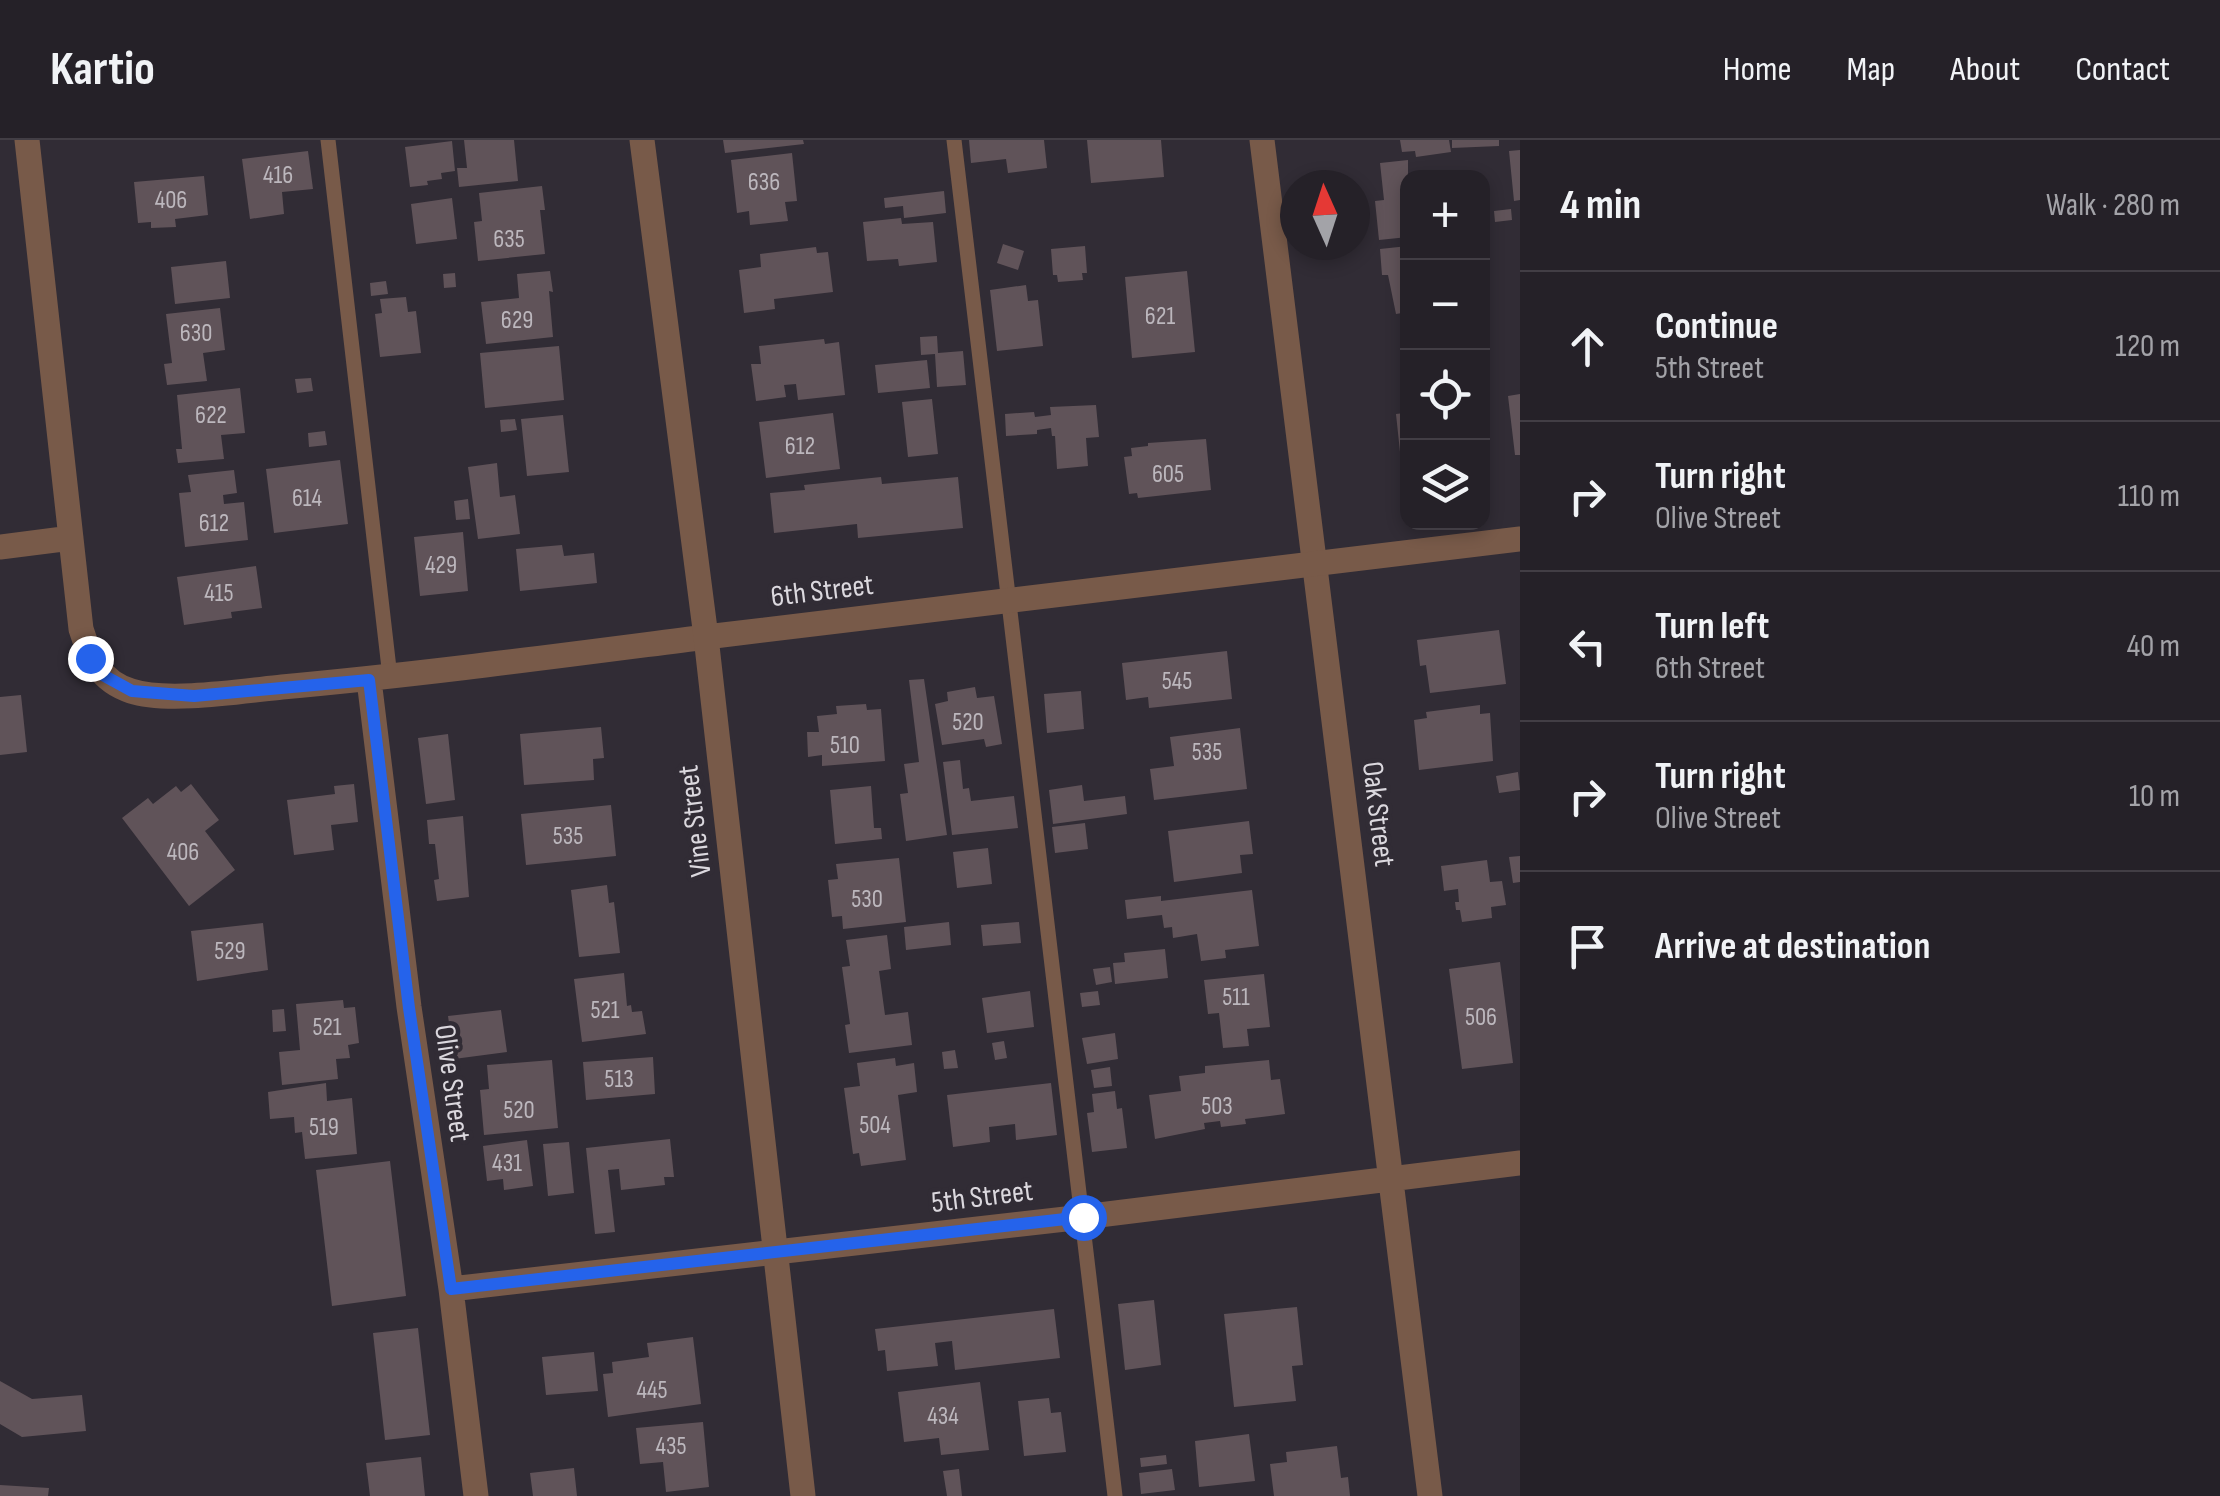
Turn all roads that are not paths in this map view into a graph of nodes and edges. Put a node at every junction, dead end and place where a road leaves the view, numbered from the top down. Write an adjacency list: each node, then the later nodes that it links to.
1 (26, 140): 6 (street)
2 (328, 140): 12 (lane)
3 (642, 140): 11 (street, Vine Street)
4 (954, 140): 10 (lane)
5 (1262, 140): 9 (street, Oak Street)
6 (71, 538): 8 (street); 12 (street, 6th Street)
7 (1520, 538): 9 (street, 6th Street)
8 (0, 547)
9 (1315, 563): 10 (street, 6th Street); 14 (street, Oak Street)
10 (1007, 600): 11 (street, 6th Street); 15 (lane)
11 (706, 638): 12 (street, 6th Street); 16 (street, Vine Street)
12 (379, 678): 17 (street, Olive Street)
13 (1520, 1163): 14 (street, 5th Street)
14 (1392, 1179): 15 (street, 5th Street); 21 (street, Oak Street)
15 (1083, 1217): 16 (street, 5th Street); 20 (lane)
16 (777, 1253): 17 (street, 5th Street); 19 (street, Vine Street)
17 (451, 1289): 18 (street, Olive Street)
18 (476, 1496)
19 (803, 1496)
20 (1115, 1496)
21 (1430, 1496)

